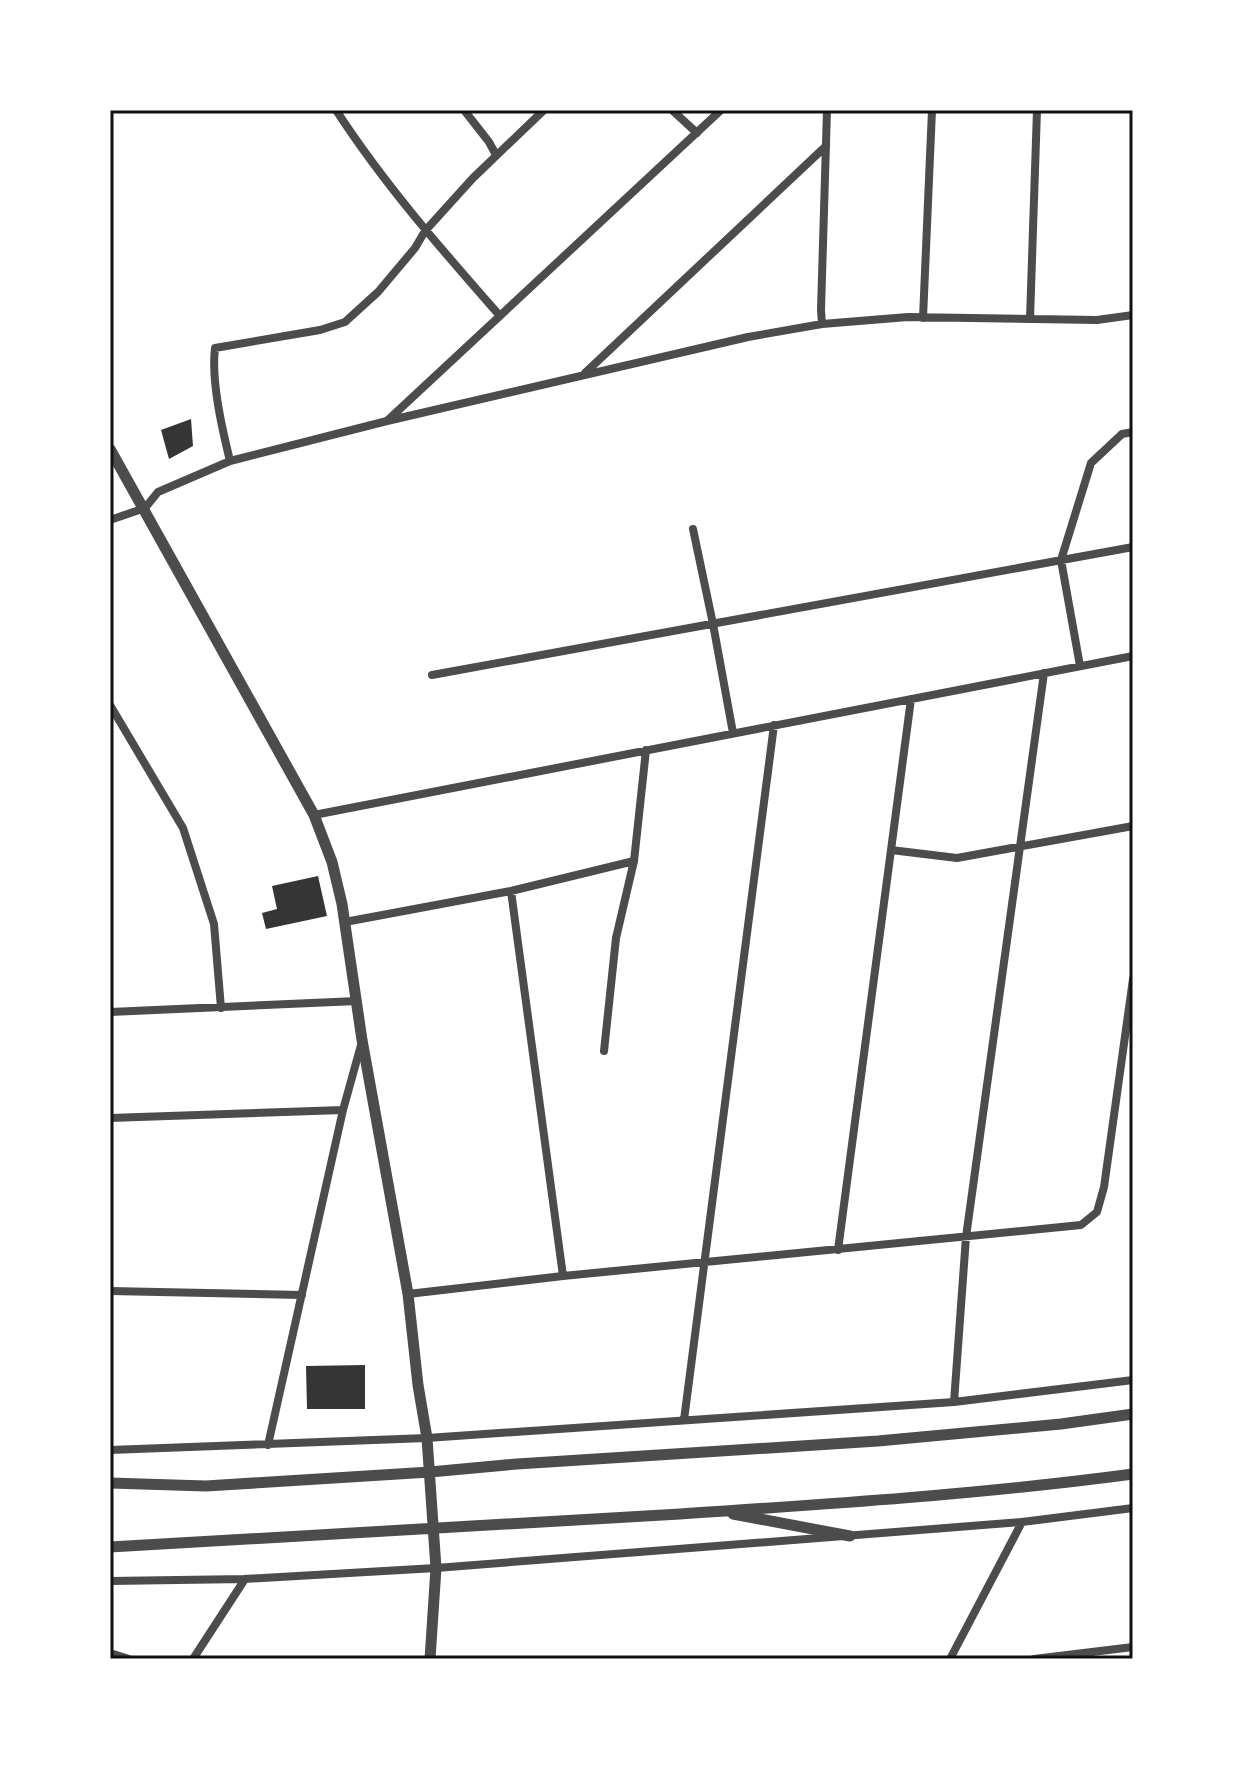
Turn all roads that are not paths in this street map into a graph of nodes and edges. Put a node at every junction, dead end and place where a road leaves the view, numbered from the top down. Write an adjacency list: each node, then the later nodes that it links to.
1 (336, 110): 12 (street)
2 (464, 110): 11 (street)
3 (544, 110): 11 (street)
4 (672, 110): 9 (street)
5 (721, 110): 9 (street)
6 (827, 110): 10 (street)
7 (932, 110): 15 (street)
8 (1037, 110): 16 (street)
9 (697, 133): 14 (street)
10 (826, 146): 17 (street); 18 (street)
11 (496, 155): 12 (street)
12 (425, 231): 14 (street); 22 (street)
13 (1133, 315): 16 (street)
14 (500, 316): 19 (street)
15 (923, 318): 16 (street); 17 (street)
16 (1030, 319)
17 (822, 324): 18 (street)
18 (584, 375): 19 (street)
19 (387, 421): 22 (street)
20 (1133, 432): 27 (street)
21 (110, 449): 23 (street)
22 (230, 461): 23 (street)
23 (145, 508): 24 (street); 38 (street)
24 (110, 520)
25 (693, 529): 28 (street)
26 (1133, 547): 27 (street)
27 (1061, 560): 28 (street); 30 (street)
28 (713, 624): 32 (street); 36 (street)
29 (1133, 656): 30 (street)
30 (1080, 666): 31 (street)
31 (1044, 673): 33 (street); 40 (street)
32 (432, 675)
33 (911, 699): 35 (street); 41 (street)
34 (110, 705): 47 (street)
35 (774, 725): 36 (street); 55 (street)
36 (733, 733): 37 (street)
37 (646, 750): 38 (street); 42 (street)
38 (314, 815): 44 (street)
39 (1133, 826): 40 (street)
40 (1020, 847): 41 (street); 53 (street)
41 (891, 850): 54 (street)
42 (634, 861): 43 (street); 50 (street)
43 (511, 891): 44 (street); 56 (street)
44 (345, 922): 46 (street)
45 (1133, 979): 53 (street)
46 (357, 1001): 47 (street); 49 (street)
47 (221, 1008): 48 (street)
48 (110, 1012)
49 (362, 1040): 51 (street); 58 (street)
50 (604, 1051)
51 (343, 1110): 52 (street); 59 (street)
52 (110, 1118)
53 (966, 1237): 54 (street); 61 (street)
54 (838, 1250): 55 (street)
55 (703, 1263): 56 (street); 63 (street)
56 (563, 1276): 58 (street)
57 (110, 1291): 59 (street)
58 (408, 1294): 64 (street)
59 (302, 1295): 65 (street)
60 (1133, 1380): 61 (street)
61 (954, 1402): 63 (street)
62 (1133, 1414): 67 (street)
63 (684, 1420): 64 (street)
64 (427, 1438): 65 (street); 67 (street)
65 (268, 1445): 66 (street)
66 (110, 1450)
67 (430, 1472): 69 (street); 73 (street)
68 (1133, 1474): 71 (street)
69 (110, 1483)
70 (1133, 1508): 72 (street)
71 (717, 1511): 73 (street); 74 (street)
72 (1022, 1522): 74 (street); 84 (street)
73 (434, 1529): 75 (street); 76 (street)
74 (850, 1536): 76 (street)
75 (110, 1547)
76 (436, 1568): 77 (street); 83 (street)
77 (245, 1579): 78 (street); 82 (street)
78 (110, 1581)
79 (1133, 1647): 85 (street)
80 (110, 1653): 81 (street)
81 (129, 1659)
82 (193, 1659)
83 (430, 1659)
84 (950, 1659)
85 (1034, 1659)

